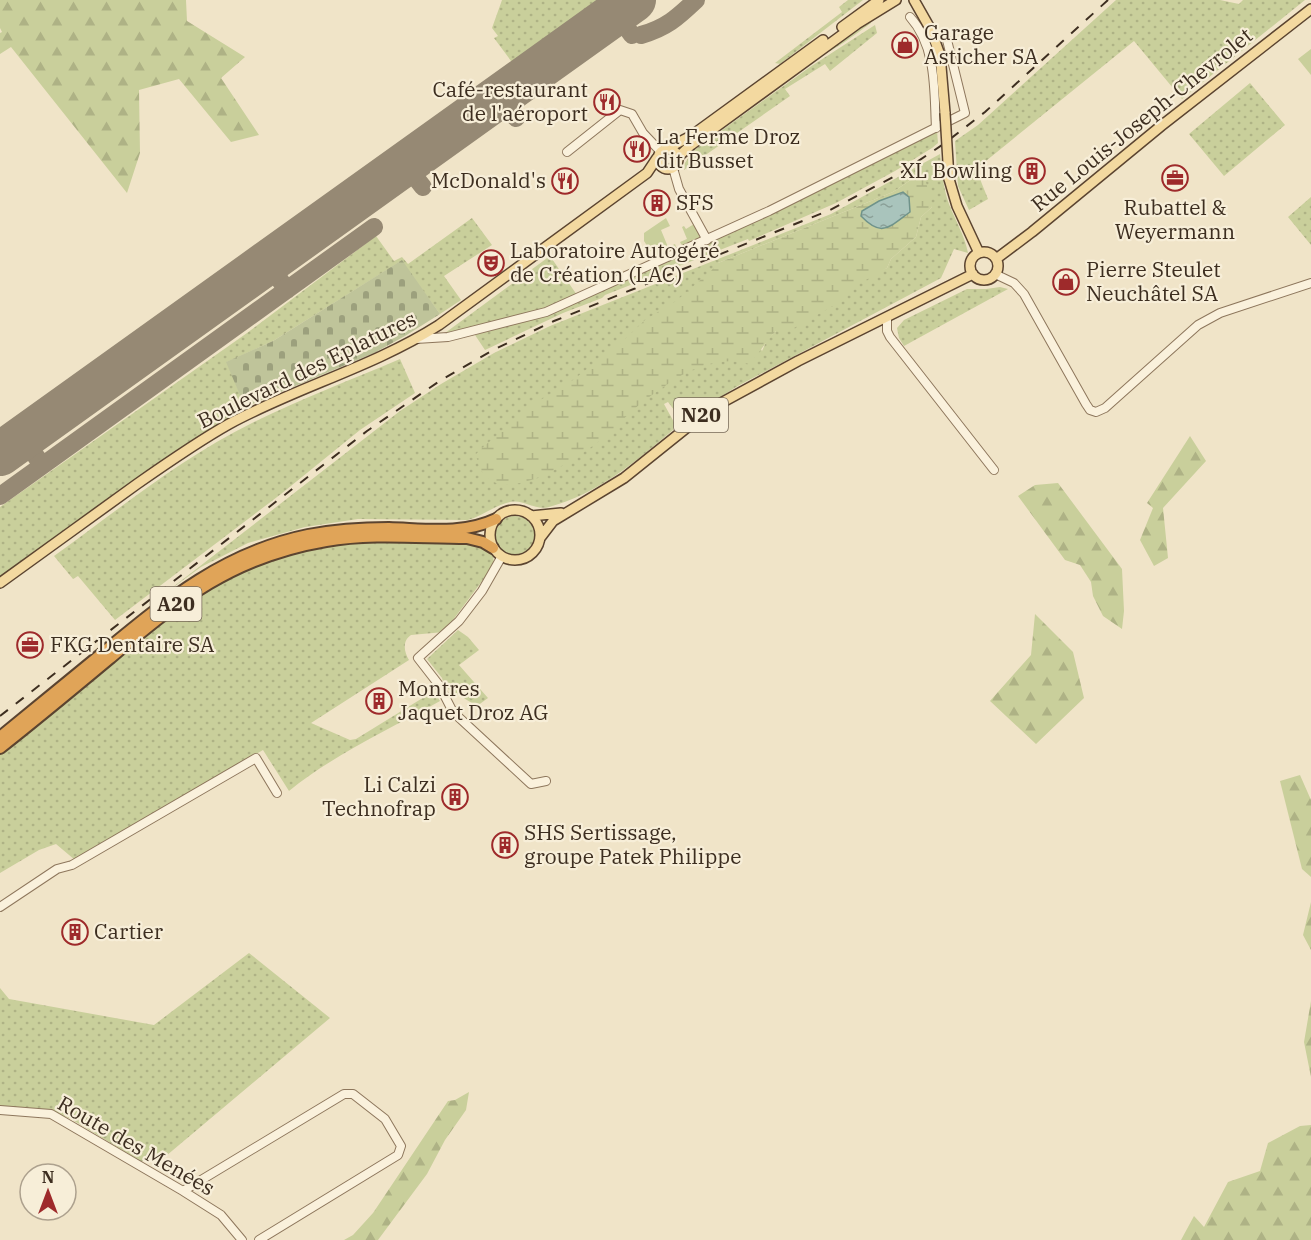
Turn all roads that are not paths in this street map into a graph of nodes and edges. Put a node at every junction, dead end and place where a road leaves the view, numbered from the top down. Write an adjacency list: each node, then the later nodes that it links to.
1 (879, 0): 10 (main road, Boulevard des Eplatures)
2 (896, 0): 11 (main road)
3 (902, 0): 4 (main road)
4 (911, 0): 15 (main road, bridge)
5 (1311, 9): 16 (main road, Rue Louis-Joseph-Chevrolet)
6 (910, 17): 8 (street)
7 (947, 40): 8 (street)
8 (936, 128): 14 (street)
9 (567, 152): 10 (street)
10 (662, 153): 11 (main road); 12 (main road); 13 (main road, Boulevard des Eplatures)
11 (678, 157): 12 (main road)
12 (668, 168): 13 (main road, Boulevard des Eplatures); 14 (street)
13 (647, 173): 21 (main road, Boulevard des Eplatures)
14 (707, 240): 21 (street)
15 (979, 253): 16 (main road); 17 (main road)
16 (996, 259): 18 (main road)
17 (973, 274): 18 (main road, N20); 20 (main road, N20)
18 (995, 274): 19 (street)
19 (1311, 283)
20 (887, 318): 22 (street); 23 (main road, N20)
21 (416, 339): 29 (main road, Boulevard des Eplatures)
22 (994, 470)
23 (566, 512): 24 (main road, N20); 26 (main road, N20)
24 (531, 516): 25 (main road, N20); 26 (main road)
25 (496, 519): 27 (main road); 30 (highway, A20)
26 (540, 538): 28 (main road, N20)
27 (494, 548): 28 (main road); 31 (highway, A20)
28 (502, 556): 32 (street)
29 (0, 583)
30 (0, 737)
31 (0, 748)
32 (546, 781)
33 (278, 793): 34 (street)
34 (0, 907)
35 (0, 1110): 36 (street, Route des Menées)
36 (183, 1191): 37 (street, Route des Menées); 38 (street)
37 (242, 1240)
38 (260, 1240)

